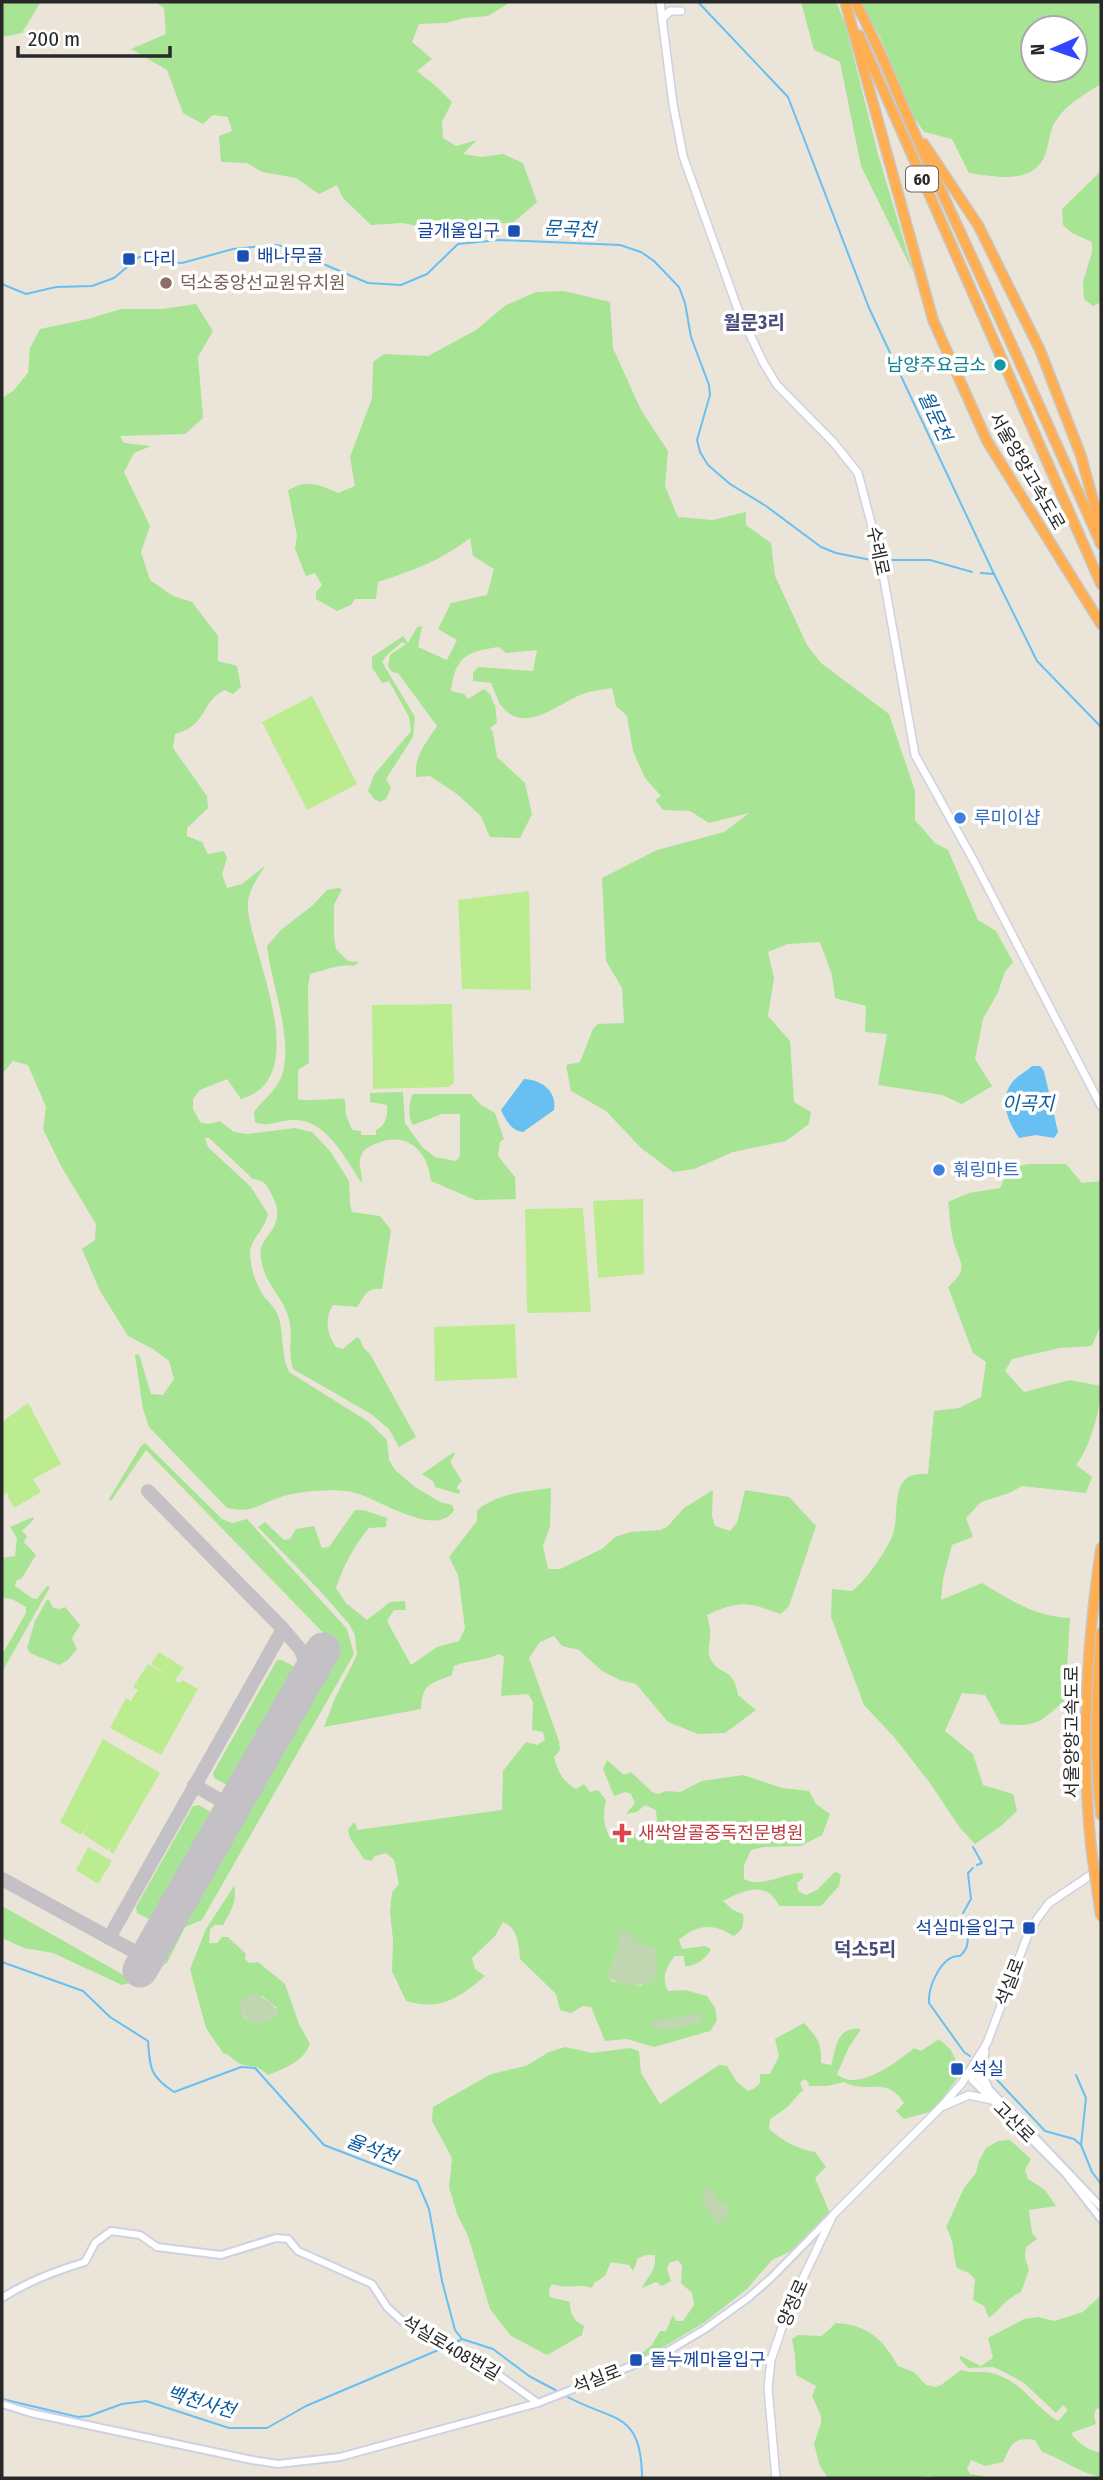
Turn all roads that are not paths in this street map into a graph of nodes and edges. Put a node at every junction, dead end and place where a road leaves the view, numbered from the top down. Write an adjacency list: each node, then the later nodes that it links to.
1 (659, 2): 4 (main road, 수레로)
2 (848, 3): 5 (highway, 서울양양고속도로 / 60); 8 (highway, 서울양양고속도로 / 60); 9 (highway, 서울양양고속도로)
3 (681, 11): 4 (main road)
4 (661, 15): 10 (main road, 수레로)
5 (906, 116): 6 (highway, 서울양양고속도로); 7 (highway, 서울양양고속도로 / 60)
6 (1101, 529)
7 (1101, 544)
8 (1101, 584)
9 (1101, 624)
10 (1101, 1106)
11 (1101, 1548): 15 (highway, 서울양양고속도로, bridge)
12 (1101, 1633): 13 (highway, 서울양양고속도로)
13 (1101, 1815)
14 (1101, 1868): 16 (main road, 석실로)
15 (1101, 1917)
16 (987, 2043): 17 (main road, 석실로); 18 (main road)
17 (969, 2072): 18 (street, 고산로); 19 (street, 고산로); 20 (main road, 석실로)
18 (988, 2088): 21 (street, 고산로)
19 (992, 2101): 20 (main road); 23 (street, 고산로)
20 (941, 2107): 22 (main road, 석실로)
21 (1101, 2207)
22 (833, 2215): 24 (street, 석실로); 25 (main road, 양정로)
23 (1101, 2219)
24 (815, 2233): 25 (main road); 27 (street, 석실로)
25 (824, 2236): 29 (main road, 양정로)
26 (2, 2298): 27 (street, 석실로408번길)
27 (541, 2402): 28 (street, 석실로)
28 (2, 2404)
29 (776, 2478)

